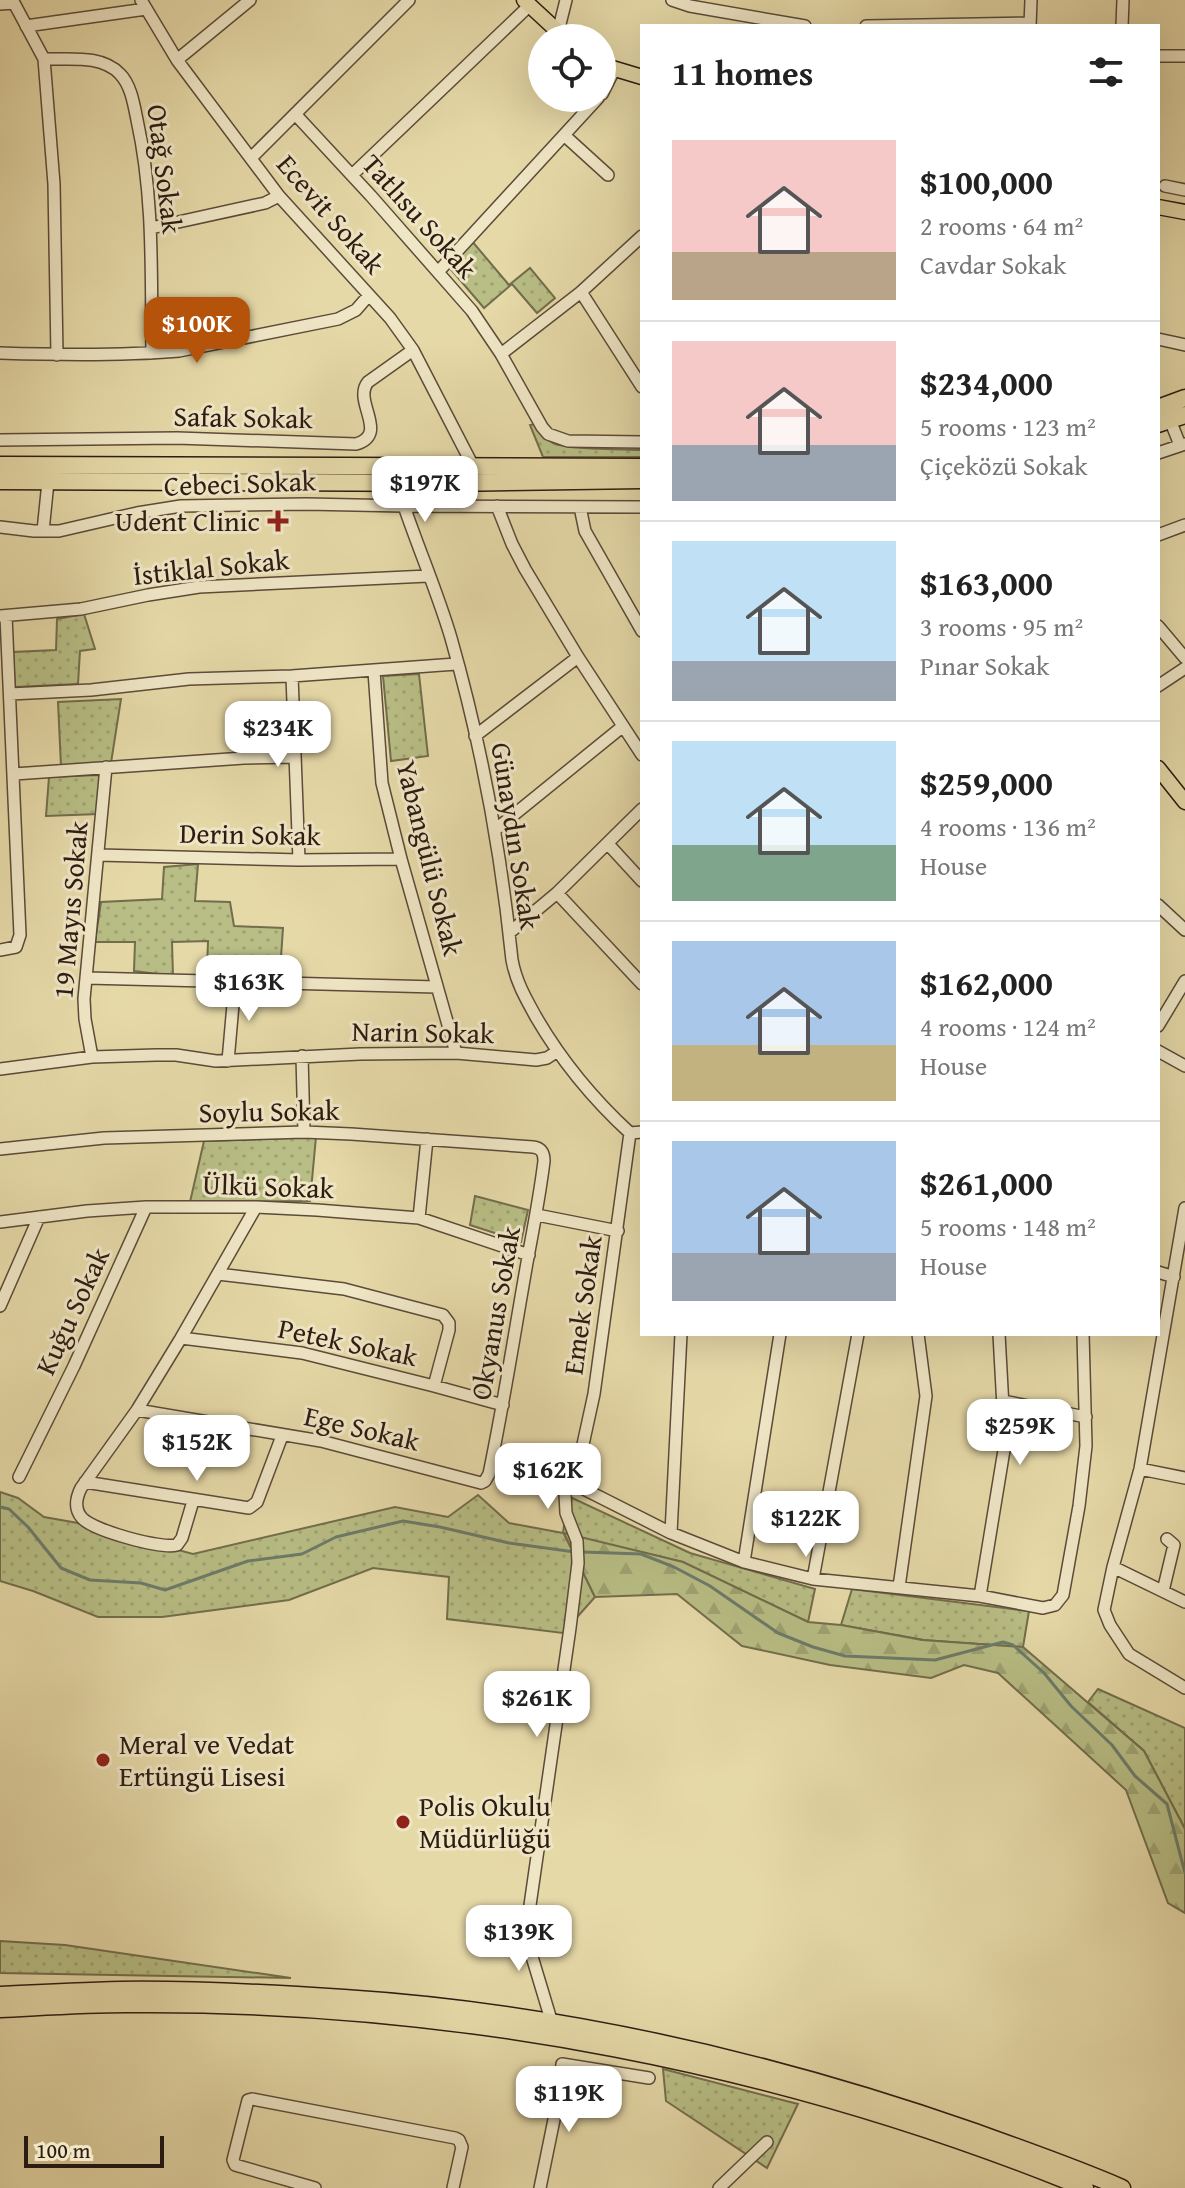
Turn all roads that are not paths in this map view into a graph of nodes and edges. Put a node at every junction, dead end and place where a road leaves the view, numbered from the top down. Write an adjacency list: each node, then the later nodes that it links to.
1 (250, 0): 21 (street)
2 (409, 0): 25 (street)
3 (566, 0): 13 (street)
4 (741, 0): 11 (street)
5 (1031, 0): 15 (street)
6 (1123, 0): 16 (street)
7 (673, 1): 11 (street)
8 (527, 3): 12 (main road); 28 (street)
9 (0, 4): 17 (street)
10 (144, 4): 17 (street); 21 (street, Ecevit Sokak)
11 (736, 15): 14 (street)
12 (550, 24)
13 (563, 24)
14 (792, 24)
15 (1030, 24)
16 (1122, 24)
17 (26, 26): 20 (street)
18 (1160, 56): 19 (street)
19 (1185, 56)
20 (44, 59): 35 (street, Otağ Sokak); 46 (street)
21 (177, 60): 27 (street, Ecevit Sokak)
22 (616, 69): 23 (main road)
23 (640, 76)
24 (585, 112): 26 (street)
25 (296, 115): 27 (street); 28 (street, Tatlısu Sokak)
26 (564, 135): 29 (street); 37 (street)
27 (252, 157): 32 (street, Ecevit Sokak)
28 (352, 175): 37 (street, Tatlısu Sokak)
29 (608, 175)
30 (1165, 186): 31 (street)
31 (1185, 190)
32 (279, 196): 35 (street); 39 (street, Ecevit Sokak)
33 (1160, 207): 34 (main road)
34 (1185, 212)
35 (151, 228): 44 (street, Otağ Sokak)
36 (640, 238): 38 (street)
37 (438, 272): 45 (street, Tatlısu Sokak)
38 (581, 292): 45 (street); 47 (street)
39 (369, 295): 42 (street, Ecevit Sokak); 44 (street)
40 (1160, 339): 41 (street)
41 (1185, 345)
42 (413, 350): 50 (street, Safak Sokak); 55 (street, Ecevit Sokak)
43 (0, 353): 46 (street)
44 (152, 353): 46 (street)
45 (501, 354): 51 (street, Tatlısu Sokak)
46 (57, 355)
47 (640, 384)
48 (1185, 398): 49 (highway)
49 (1168, 417): 52 (street)
50 (0, 440)
51 (640, 442)
52 (1183, 445): 53 (street)
53 (1160, 452)
54 (0, 465): 55 (highway)
55 (473, 466): 56 (highway)
56 (640, 467)
57 (640, 480): 60 (highway)
58 (0, 481): 59 (highway)
59 (48, 482): 60 (highway); 68 (street)
60 (452, 483): 62 (street)
61 (404, 506): 62 (street, Cebeci Sokak); 68 (street, Cebeci Sokak); 70 (street, Günaydın Sokak)
62 (446, 506): 63 (street, Cebeci Sokak)
63 (497, 506): 64 (street, Cebeci Sokak); 74 (street)
64 (580, 507): 65 (street, Cebeci Sokak); 72 (street)
65 (640, 507)
66 (1185, 525): 69 (street)
67 (0, 527): 68 (street, Cebeci Sokak)
68 (43, 531)
69 (1160, 534)
70 (428, 576): 71 (street, İstiklal Sokak); 76 (street, Günaydın Sokak)
71 (3, 616): 81 (street)
72 (640, 627)
73 (1160, 628): 75 (street)
74 (578, 657): 82 (street); 83 (street)
75 (1185, 658)
76 (456, 664): 78 (street); 83 (street, Günaydın Sokak)
77 (1185, 668): 80 (street)
78 (374, 671): 79 (street); 94 (street, Yabangülü Sokak)
79 (292, 676): 81 (street); 85 (street)
80 (1160, 685)
81 (10, 694): 88 (street)
82 (622, 727): 84 (street); 91 (street)
83 (475, 736): 91 (street, Günaydın Sokak)
84 (640, 752)
85 (295, 757): 86 (street); 95 (street)
86 (106, 767): 88 (street); 93 (street, 19 Mayıs Sokak)
87 (1160, 771): 89 (main road)
88 (14, 774): 101 (street)
89 (1185, 802)
90 (640, 811): 92 (street)
91 (495, 830): 100 (street, Günaydın Sokak)
92 (608, 844): 96 (street); 97 (street)
93 (99, 855): 95 (street, Derin Sokak); 102 (street, 19 Mayıs Sokak)
94 (401, 859): 95 (street, Derin Sokak); 106 (street, Yabangülü Sokak)
95 (299, 860)
96 (640, 879)
97 (557, 893): 100 (street); 105 (street)
98 (1160, 907): 99 (street)
99 (1185, 930)
100 (509, 933): 108 (street, Günaydın Sokak)
101 (0, 950)
102 (87, 978): 104 (street); 112 (street, 19 Mayıs Sokak)
103 (1185, 981): 107 (street)
104 (235, 982): 106 (street); 113 (street)
105 (640, 982)
106 (437, 987): 110 (street, Yabangülü Sokak)
107 (1160, 1023)
108 (556, 1052): 110 (street, Narin Sokak); 117 (street, Günaydın Sokak)
109 (1160, 1052): 114 (street)
110 (456, 1053): 111 (street, Narin Sokak)
111 (302, 1056): 113 (street, Narin Sokak); 116 (street)
112 (92, 1057): 113 (street, Narin Sokak); 115 (street, Narin Sokak)
113 (228, 1061)
114 (1185, 1066)
115 (0, 1069)
116 (304, 1132): 118 (street, Soylu Sokak); 120 (street, Soylu Sokak)
117 (636, 1133): 128 (street, Emek Sokak)
118 (427, 1139): 119 (street, Soylu Sokak); 126 (street)
119 (539, 1148): 124 (street, Okyanus Sokak)
120 (0, 1149)
121 (146, 1207): 122 (street, Ülkü Sokak); 125 (street, Ülkü Sokak); 148 (street, Kuğu Sokak)
122 (256, 1207): 126 (street, Ülkü Sokak); 131 (street)
123 (1185, 1208): 132 (street)
124 (537, 1215): 128 (street); 129 (street, Okyanus Sokak)
125 (39, 1217): 127 (street, Ülkü Sokak); 133 (street)
126 (419, 1218): 129 (street, Ülkü Sokak)
127 (0, 1222)
128 (618, 1231): 151 (street, Emek Sokak)
129 (529, 1255): 143 (street, Okyanus Sokak)
130 (1160, 1273): 132 (street)
131 (218, 1274): 140 (street); 141 (street)
132 (1174, 1277): 147 (street)
133 (0, 1306)
134 (681, 1336): 154 (street)
135 (780, 1336): 156 (street)
136 (858, 1336): 158 (street)
137 (918, 1336): 159 (street)
138 (999, 1336): 142 (street)
139 (1083, 1336): 145 (street)
140 (181, 1338): 141 (street, Petek Sokak); 144 (street)
141 (434, 1386): 143 (street, Petek Sokak)
142 (1003, 1401): 145 (street); 161 (street)
143 (503, 1405): 152 (street, Okyanus Sokak)
144 (137, 1410): 146 (street, Ege Sokak); 150 (street)
145 (1086, 1417): 161 (street)
146 (282, 1436): 152 (street, Ege Sokak); 153 (street)
147 (1140, 1469): 149 (street); 157 (street)
148 (19, 1477)
149 (1185, 1478)
150 (85, 1482): 153 (street); 153 (street)
151 (570, 1482): 154 (street); 166 (street, Emek Sokak)
152 (481, 1483)
153 (193, 1501)
154 (671, 1533): 156 (street)
155 (1167, 1539): 160 (street)
156 (744, 1562): 158 (street)
157 (1113, 1567): 160 (street); 163 (street)
158 (813, 1579): 159 (street)
159 (899, 1587): 161 (street)
160 (1163, 1591): 162 (street)
161 (980, 1596)
162 (1185, 1602)
163 (1185, 1688)
164 (0, 1995): 166 (highway)
165 (0, 2009): 173 (highway)
166 (552, 2023): 174 (highway)
167 (649, 2078): 171 (street)
168 (767, 2142): 172 (street)
169 (315, 2188): 170 (street)
170 (453, 2188)
171 (540, 2188)
172 (719, 2188)
173 (1085, 2188)
174 (1122, 2188)

